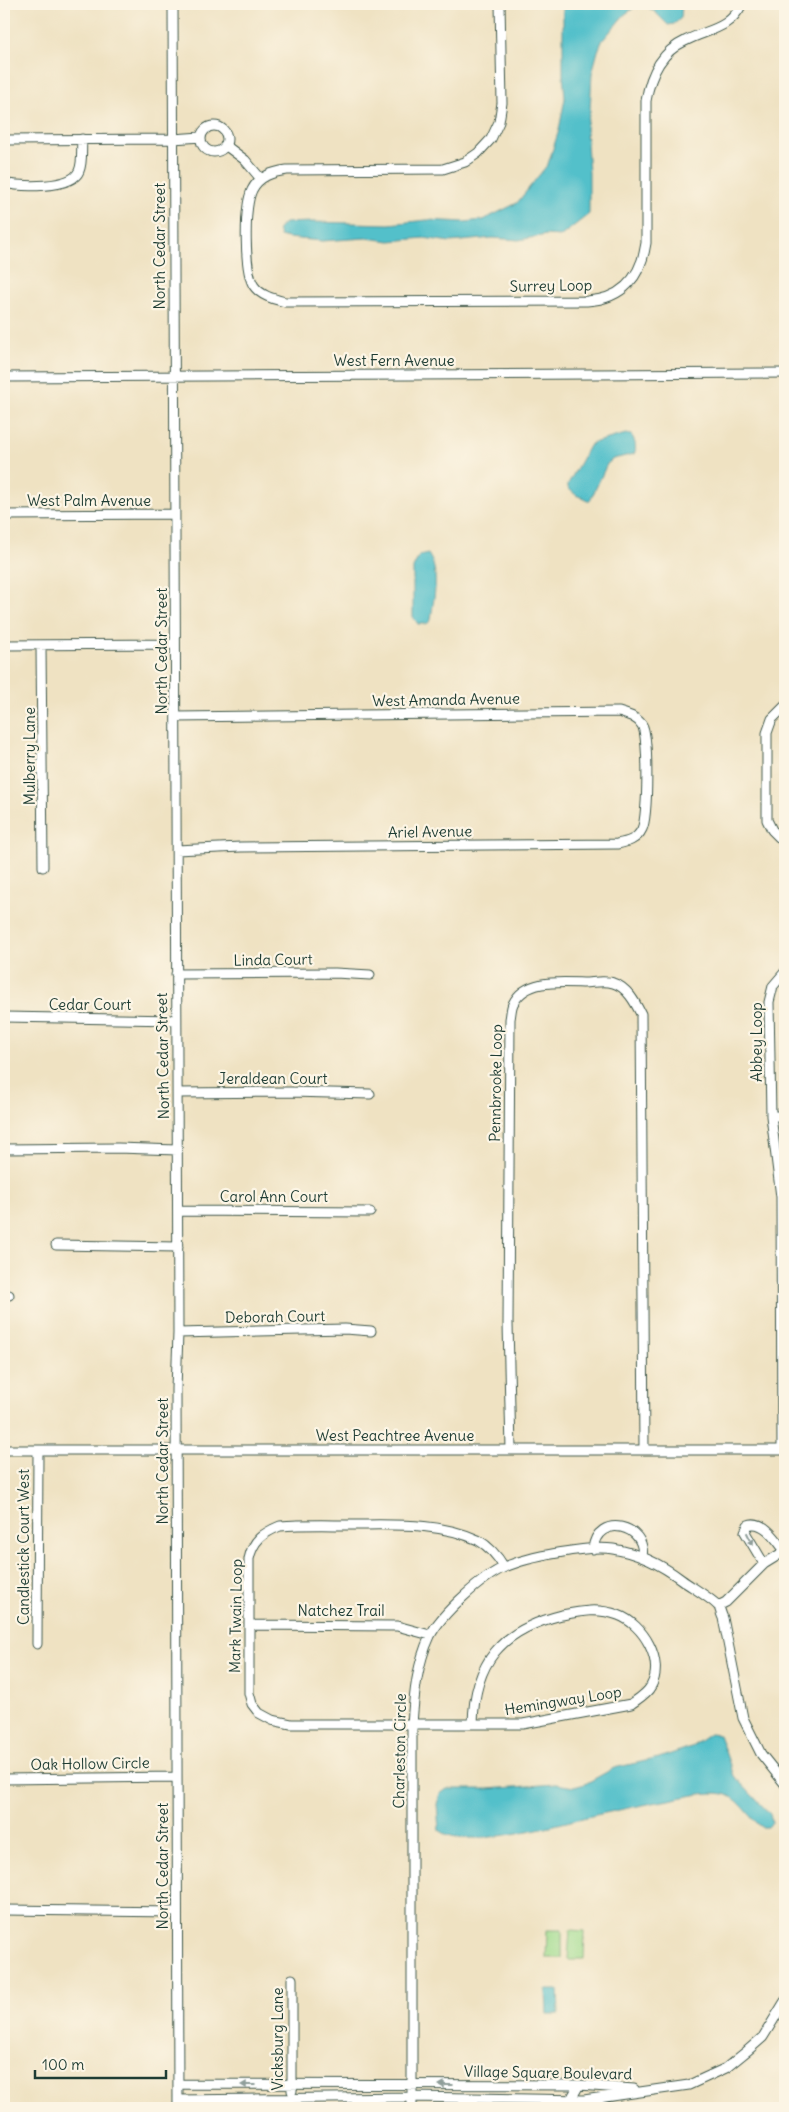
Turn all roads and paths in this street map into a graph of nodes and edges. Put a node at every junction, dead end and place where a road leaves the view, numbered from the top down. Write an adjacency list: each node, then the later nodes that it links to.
1 (173, 4): 6 (street, North Cedar Street)
2 (500, 4): 9 (street)
3 (742, 4): 9 (street, Surrey Loop)
4 (201, 137): 6 (street); 8 (street); 8 (street)
5 (82, 139): 6 (street); 7 (street); 10 (street)
6 (173, 139): 12 (street, North Cedar Street)
7 (4, 140)
8 (225, 145): 9 (street)
9 (261, 179)
10 (4, 183)
11 (785, 373): 12 (street, West Fern Avenue)
12 (174, 376): 13 (street, West Fern Avenue); 14 (street, North Cedar Street)
13 (4, 377)
14 (175, 514): 15 (street, West Palm Avenue); 16 (street, North Cedar Street)
15 (4, 515)
16 (176, 644): 18 (street); 20 (street, North Cedar Street)
17 (4, 645): 18 (street)
18 (42, 646): 24 (street, Mulberry Lane)
19 (785, 706): 22 (street)
20 (176, 717): 21 (street, West Amanda Avenue); 23 (street, North Cedar Street)
21 (646, 793): 23 (street, Ariel Avenue)
22 (785, 843)
23 (176, 850): 26 (street, North Cedar Street)
24 (43, 867)
25 (785, 972): 32 (street, Abbey Loop)
26 (176, 974): 27 (street, Linda Court); 29 (street, North Cedar Street)
27 (370, 975)
28 (4, 1017): 29 (street, Cedar Court)
29 (176, 1020): 30 (street, North Cedar Street)
30 (177, 1093): 31 (street, Jeraldean Court); 35 (street, North Cedar Street)
31 (370, 1094)
32 (771, 1116): 33 (street); 47 (street, Abbey Loop)
33 (785, 1116)
34 (4, 1149): 35 (street)
35 (177, 1150): 36 (street, North Cedar Street)
36 (178, 1211): 37 (street, Carol Ann Court); 39 (street, North Cedar Street)
37 (370, 1212)
38 (56, 1245): 39 (street)
39 (178, 1247): 41 (street, North Cedar Street)
40 (371, 1331): 41 (street, Deborah Court)
41 (178, 1333): 44 (street, North Cedar Street)
42 (4, 1450): 43 (street, West Peachtree Avenue)
43 (38, 1450): 44 (street, West Peachtree Avenue); 56 (street, Candlestick Court West)
44 (177, 1450): 45 (street, West Peachtree Avenue); 59 (street, North Cedar Street)
45 (511, 1450): 46 (street, West Peachtree Avenue); 46 (street, Pennbrooke Loop)
46 (644, 1450): 47 (street, West Peachtree Avenue)
47 (784, 1450)
48 (593, 1549): 50 (street, Charleston Circle); 50 (street); 52 (street, Charleston Circle)
49 (785, 1550): 51 (street); 51 (street, one-way to 51)
50 (642, 1557): 53 (street, Charleston Circle)
51 (764, 1564): 53 (street)
52 (504, 1567): 54 (street, Mark Twain Loop); 55 (street, Charleston Circle)
53 (718, 1606): 61 (street)
54 (249, 1625): 55 (street, Natchez Trail); 57 (street, Mark Twain Loop)
55 (430, 1635): 57 (street, Charleston Circle)
56 (37, 1644)
57 (412, 1724): 58 (street, Hemingway Loop); 68 (street, Charleston Circle)
58 (473, 1724): 58 (street, Hemingway Loop)
59 (177, 1777): 60 (street, Oak Hollow Circle); 63 (street, North Cedar Street)
60 (4, 1779)
61 (785, 1784)
62 (4, 1910): 63 (street)
63 (177, 1912): 66 (street, North Cedar Street)
64 (292, 1979): 67 (street, Vicksburg Lane)
65 (785, 2001): 70 (street)
66 (178, 2084): 67 (street, Village Square Boulevard, one-way to 66); 73 (street, North Cedar Street)
67 (292, 2085): 68 (street, Village Square Boulevard); 72 (street, Vicksburg Lane)
68 (412, 2085): 69 (street, Village Square Boulevard, one-way to 68); 71 (street, Charleston Circle)
69 (579, 2085): 70 (street, Village Square Boulevard); 74 (street); 75 (street)
70 (652, 2090): 75 (street, Village Square Boulevard)
71 (412, 2097): 72 (street, Village Square Boulevard); 74 (street, Village Square Boulevard); 76 (street, Charleston Circle)
72 (292, 2098): 73 (street, Village Square Boulevard)
73 (178, 2104)
74 (571, 2104): 75 (street, Village Square Boulevard)
75 (584, 2104)
76 (412, 2108)

